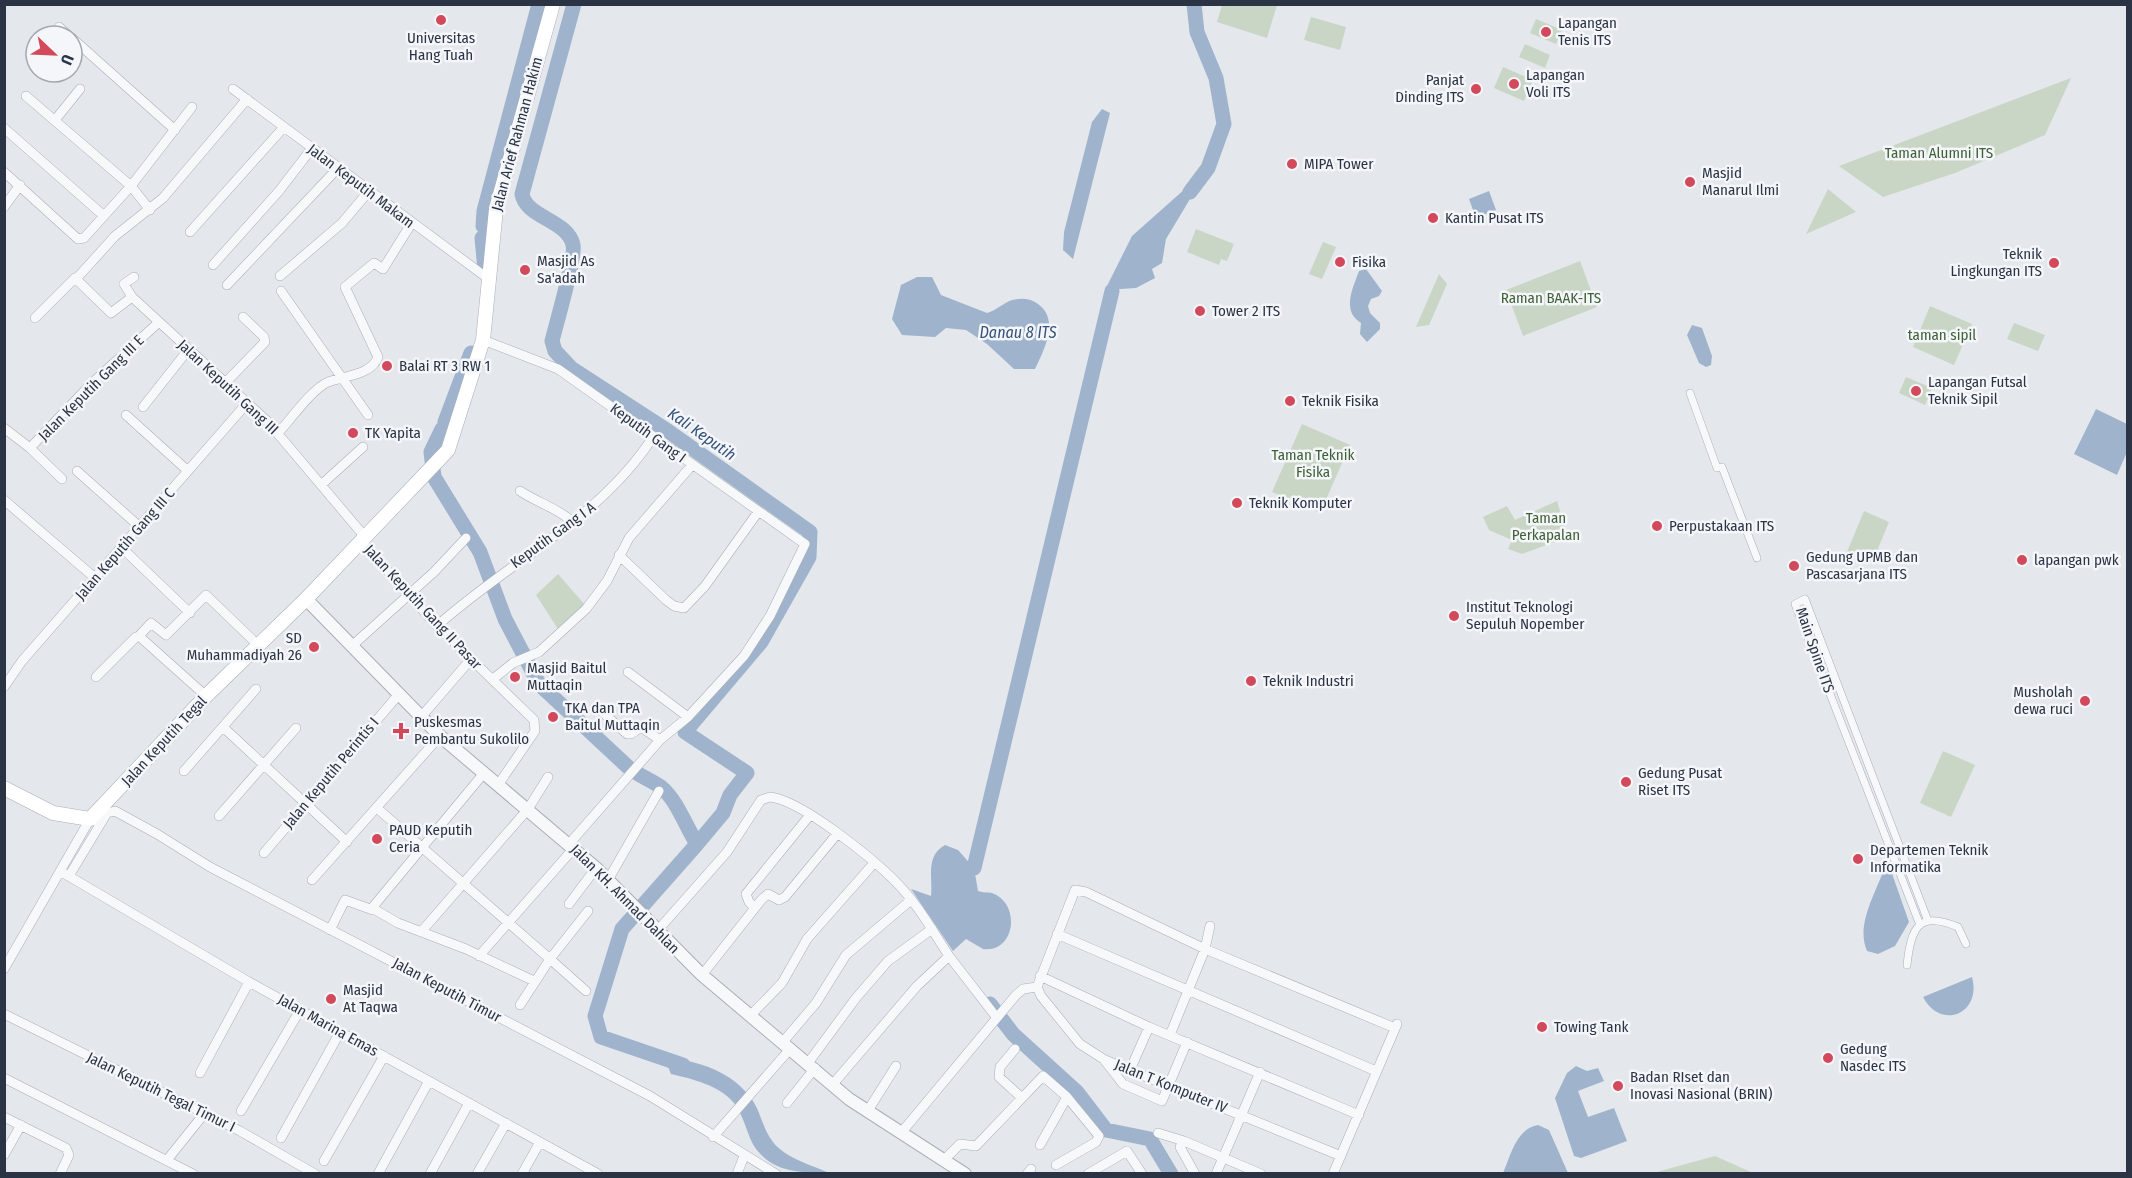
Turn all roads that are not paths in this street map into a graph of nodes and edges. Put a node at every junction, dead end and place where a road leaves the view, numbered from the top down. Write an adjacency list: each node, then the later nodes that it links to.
1 (553, 4): 27 (main road, Jalan Arief Rahman Hakim)
2 (84, 49): 11 (street)
3 (80, 89): 8 (street)
4 (233, 89): 6 (street, Jalan Keputih Makam)
5 (26, 96): 8 (street)
6 (248, 99): 9 (street, Jalan Keputih Makam); 19 (street)
7 (192, 106): 11 (street)
8 (55, 120): 16 (street)
9 (284, 127): 12 (street, Jalan Keputih Makam); 22 (street)
10 (4, 128): 20 (street)
11 (175, 130): 16 (street)
12 (312, 148): 13 (street, Jalan Keputih Makam); 23 (street)
13 (338, 168): 17 (street, Jalan Keputih Makam); 28 (street)
14 (4, 172): 15 (street)
15 (20, 185): 18 (street); 20 (street)
16 (131, 186): 19 (street); 20 (street)
17 (369, 191): 21 (street, Jalan Keputih Makam); 24 (street)
18 (4, 207)
19 (150, 210): 26 (street)
20 (104, 216)
21 (411, 224): 27 (street, Jalan Keputih Makam); 36 (street)
22 (190, 232)
23 (213, 265)
24 (280, 276)
25 (134, 277): 30 (street)
26 (77, 278): 30 (street); 32 (street)
27 (490, 280): 34 (main road, Jalan Arief Rahman Hakim)
28 (227, 285)
29 (281, 291): 36 (street)
30 (132, 297): 33 (street, Jalan Keputih Gang III)
31 (243, 317): 37 (street)
32 (36, 318)
33 (158, 323): 35 (street, Jalan Keputih Gang III); 47 (street, Jalan Keputih Gang III E)
34 (483, 340): 45 (street, Keputih Gang I); 59 (main road, Jalan Arief Rahman Hakim)
35 (188, 350): 37 (street, Jalan Keputih Gang III); 40 (street)
36 (344, 377): 42 (street); 44 (street)
37 (225, 383): 39 (street, Jalan Keputih Gang III)
38 (1690, 393): 62 (street)
39 (248, 402): 44 (street, Jalan Keputih Gang III); 50 (street, Jalan Keputih Gang III C)
40 (143, 407)
41 (126, 415): 50 (street)
42 (368, 415)
43 (4, 428): 47 (street)
44 (278, 433): 52 (street, Jalan Keputih Gang III)
45 (653, 436): 48 (street, Keputih Gang I); 56 (street, Keputih Gang I A)
46 (363, 447): 52 (street)
47 (30, 448): 51 (street, Jalan Keputih Gang III E)
48 (692, 465): 55 (street, Keputih Gang I); 61 (street)
49 (77, 471): 57 (street)
50 (188, 471): 57 (street, Jalan Keputih Gang III C)
51 (62, 479)
52 (321, 485): 59 (street, Jalan Keputih Gang III)
53 (519, 491): 56 (street)
54 (4, 500): 63 (street)
55 (758, 512): 61 (street); 83 (street, Keputih Gang I)
56 (574, 523): 67 (street, Keputih Gang I A)
57 (141, 528): 60 (street, Jalan Keputih Gang III C)
58 (466, 538): 64 (street)
59 (363, 539): 64 (street, Jalan Keputih Gang II Pasar); 65 (main road, Jalan Arief Rahman Hakim)
60 (122, 548): 63 (street, Jalan Keputih Gang III C); 66 (street)
61 (619, 555): 74 (street)
62 (1756, 558)
63 (95, 578): 76 (street, Jalan Keputih Gang III C)
64 (409, 593): 67 (street, Jalan Keputih Gang II Pasar); 70 (street)
65 (306, 599): 69 (main road, Jalan Keputih Tegal); 70 (street, Jalan KH. Ahmad Dahlan)
66 (190, 613): 68 (street); 69 (street)
67 (437, 626): 71 (street, Jalan Keputih Gang II Pasar)
68 (138, 637): 73 (street); 80 (street)
69 (258, 645): 80 (main road, Jalan Keputih Tegal)
70 (353, 645): 79 (street, Jalan KH. Ahmad Dahlan)
71 (471, 659): 74 (street, Jalan Keputih Gang II Pasar); 82 (street)
72 (628, 672): 83 (street)
73 (96, 677)
74 (493, 680): 94 (street, Jalan Keputih Gang II Pasar)
75 (1838, 684): 77 (street); 77 (street, Main Spine ITS); 88 (street, Main Spine ITS)
76 (4, 687)
77 (1828, 688): 90 (street, Main Spine ITS)
78 (256, 689): 84 (street)
79 (399, 694): 82 (street, Jalan KH. Ahmad Dahlan); 97 (street, Jalan Keputih Perintis I)
80 (206, 696): 102 (main road, Jalan Keputih Tegal)
81 (601, 711): 87 (street)
82 (421, 717): 86 (street, Jalan KH. Ahmad Dahlan)
83 (688, 717): 87 (street)
84 (223, 727): 89 (street); 91 (street)
85 (296, 728): 89 (street)
86 (440, 736): 92 (street, Jalan KH. Ahmad Dahlan); 98 (street)
87 (660, 740): 106 (street)
88 (1868, 765): 90 (street); 105 (street, Main Spine ITS)
89 (263, 766): 97 (street); 101 (street)
90 (1860, 770): 108 (street, Main Spine ITS)
91 (184, 771)
92 (484, 773): 94 (street, Jalan KH. Ahmad Dahlan); 107 (street)
93 (548, 777): 99 (street)
94 (498, 784): 99 (street, Jalan KH. Ahmad Dahlan)
95 (4, 788): 102 (main road)
96 (659, 791): 114 (street)
97 (305, 805): 104 (street); 109 (street, Jalan Keputih Perintis I)
98 (378, 809): 104 (street); 107 (street)
99 (528, 809): 106 (street, Jalan KH. Ahmad Dahlan); 115 (street)
100 (810, 815): 103 (street); 119 (street); 127 (street)
101 (219, 816)
102 (95, 821): 112 (street); 126 (street, Jalan Keputih Timur)
103 (837, 834): 110 (street); 119 (street)
104 (347, 842): 113 (street)
105 (1899, 845): 108 (street); 121 (street, Main Spine ITS)
106 (571, 846): 111 (street, Jalan KH. Ahmad Dahlan); 122 (street)
107 (420, 848): 115 (street); 118 (street)
108 (1890, 848): 123 (street, Main Spine ITS)
109 (264, 853)
110 (874, 863): 116 (street); 147 (street)
111 (596, 868): 114 (street, Jalan KH. Ahmad Dahlan); 117 (street)
112 (65, 874): 136 (street); 140 (street, Jalan Marina Emas)
113 (312, 880)
114 (608, 880): 127 (street, Jalan KH. Ahmad Dahlan)
115 (465, 883): 122 (street); 128 (street)
116 (911, 900): 125 (street); 153 (street)
117 (569, 904)
118 (373, 907): 126 (street); 128 (street)
119 (756, 908): 137 (street)
120 (588, 911): 134 (street)
121 (1928, 921): 123 (street); 130 (street)
122 (508, 922): 132 (street); 134 (street)
123 (1920, 925): 135 (street)
124 (1210, 926): 131 (street)
125 (932, 929): 133 (street); 157 (street)
126 (330, 930): 181 (street, Jalan Keputih Timur)
127 (658, 930): 137 (street, Jalan KH. Ahmad Dahlan)
128 (421, 932): 132 (street)
129 (1057, 934): 131 (street); 138 (street); 142 (street)
130 (1966, 944)
131 (1204, 949): 142 (street); 160 (street)
132 (479, 956): 139 (street)
133 (949, 956): 148 (street); 165 (street)
134 (550, 959): 139 (street); 143 (street)
135 (1907, 965)
136 (4, 969)
137 (702, 975): 147 (street, Jalan KH. Ahmad Dahlan)
138 (1040, 976): 141 (street); 149 (street)
139 (534, 981): 144 (street)
140 (249, 982): 145 (street, Jalan Marina Emas); 162 (street)
141 (1037, 987): 148 (street); 156 (street, Jalan T Komputer IV)
142 (1188, 990): 151 (street); 160 (street)
143 (586, 991)
144 (520, 1005)
145 (300, 1010): 150 (street, Jalan Marina Emas); 171 (street)
146 (4, 1014): 173 (street, Jalan Keputih Tegal Timur I)
147 (751, 1016): 153 (street, Jalan KH. Ahmad Dahlan)
148 (1000, 1016): 179 (street)
149 (1149, 1027): 151 (street); 159 (street)
150 (340, 1032): 155 (street, Jalan Marina Emas); 182 (street)
151 (1170, 1035): 152 (street)
152 (1187, 1042): 161 (street); 166 (street)
153 (786, 1046): 157 (street, Jalan KH. Ahmad Dahlan); 181 (street)
154 (1015, 1048): 168 (street)
155 (384, 1056): 164 (street, Jalan Marina Emas); 192 (street)
156 (1104, 1060): 159 (street, Jalan T Komputer IV); 166 (street)
157 (811, 1066): 165 (street, Jalan KH. Ahmad Dahlan); 170 (street)
158 (896, 1066): 172 (street)
159 (1130, 1070): 166 (street, Jalan T Komputer IV)
160 (1376, 1071): 175 (street)
161 (1260, 1072): 174 (street); 175 (street)
162 (200, 1073)
163 (4, 1078): 190 (street)
164 (429, 1081): 169 (street, Jalan Marina Emas); 199 (street)
165 (833, 1084): 172 (street, Jalan KH. Ahmad Dahlan)
166 (1168, 1085): 174 (street, Jalan T Komputer IV)
167 (1067, 1096): 168 (street); 185 (street); 194 (street)
168 (1022, 1098): 191 (street)
169 (469, 1103): 177 (street, Jalan Marina Emas); 200 (street)
170 (787, 1103)
171 (241, 1111)
172 (867, 1112): 179 (street, Jalan KH. Ahmad Dahlan)
173 (204, 1114): 190 (street); 198 (street, Jalan Keputih Tegal Timur I)
174 (1243, 1115): 188 (street, Jalan T Komputer IV); 189 (street)
175 (1359, 1115): 188 (street)
176 (4, 1117): 178 (street)
177 (506, 1123): 184 (street, Jalan Marina Emas); 201 (street)
178 (21, 1125): 186 (street); 196 (street)
179 (901, 1133): 191 (street, Jalan KH. Ahmad Dahlan)
180 (1158, 1133): 183 (street)
181 (713, 1137): 187 (street, Jalan Keputih Timur)
182 (281, 1138)
183 (1184, 1141): 189 (street); 209 (street)
184 (540, 1142): 193 (street, Jalan Marina Emas); 202 (street)
185 (1040, 1145)
186 (4, 1155)
187 (744, 1156): 205 (street); 206 (street, Jalan Keputih Timur)
188 (1341, 1156): 212 (street)
189 (1224, 1158): 210 (street); 211 (street)
190 (167, 1160): 197 (street)
191 (945, 1160): 195 (street, Jalan KH. Ahmad Dahlan)
192 (324, 1161)
193 (580, 1163): 203 (street); 204 (street, Jalan Marina Emas)
194 (1056, 1165)
195 (961, 1172)
196 (60, 1173)
197 (193, 1173)
198 (315, 1173)
199 (378, 1173)
200 (430, 1173)
201 (477, 1173)
202 (522, 1173)
203 (574, 1173)
204 (598, 1173)
205 (737, 1173)
206 (776, 1173)
207 (1088, 1173): 208 (street)
208 (1142, 1173)
209 (1195, 1173)
210 (1216, 1173)
211 (1261, 1173)
212 (1333, 1173)

